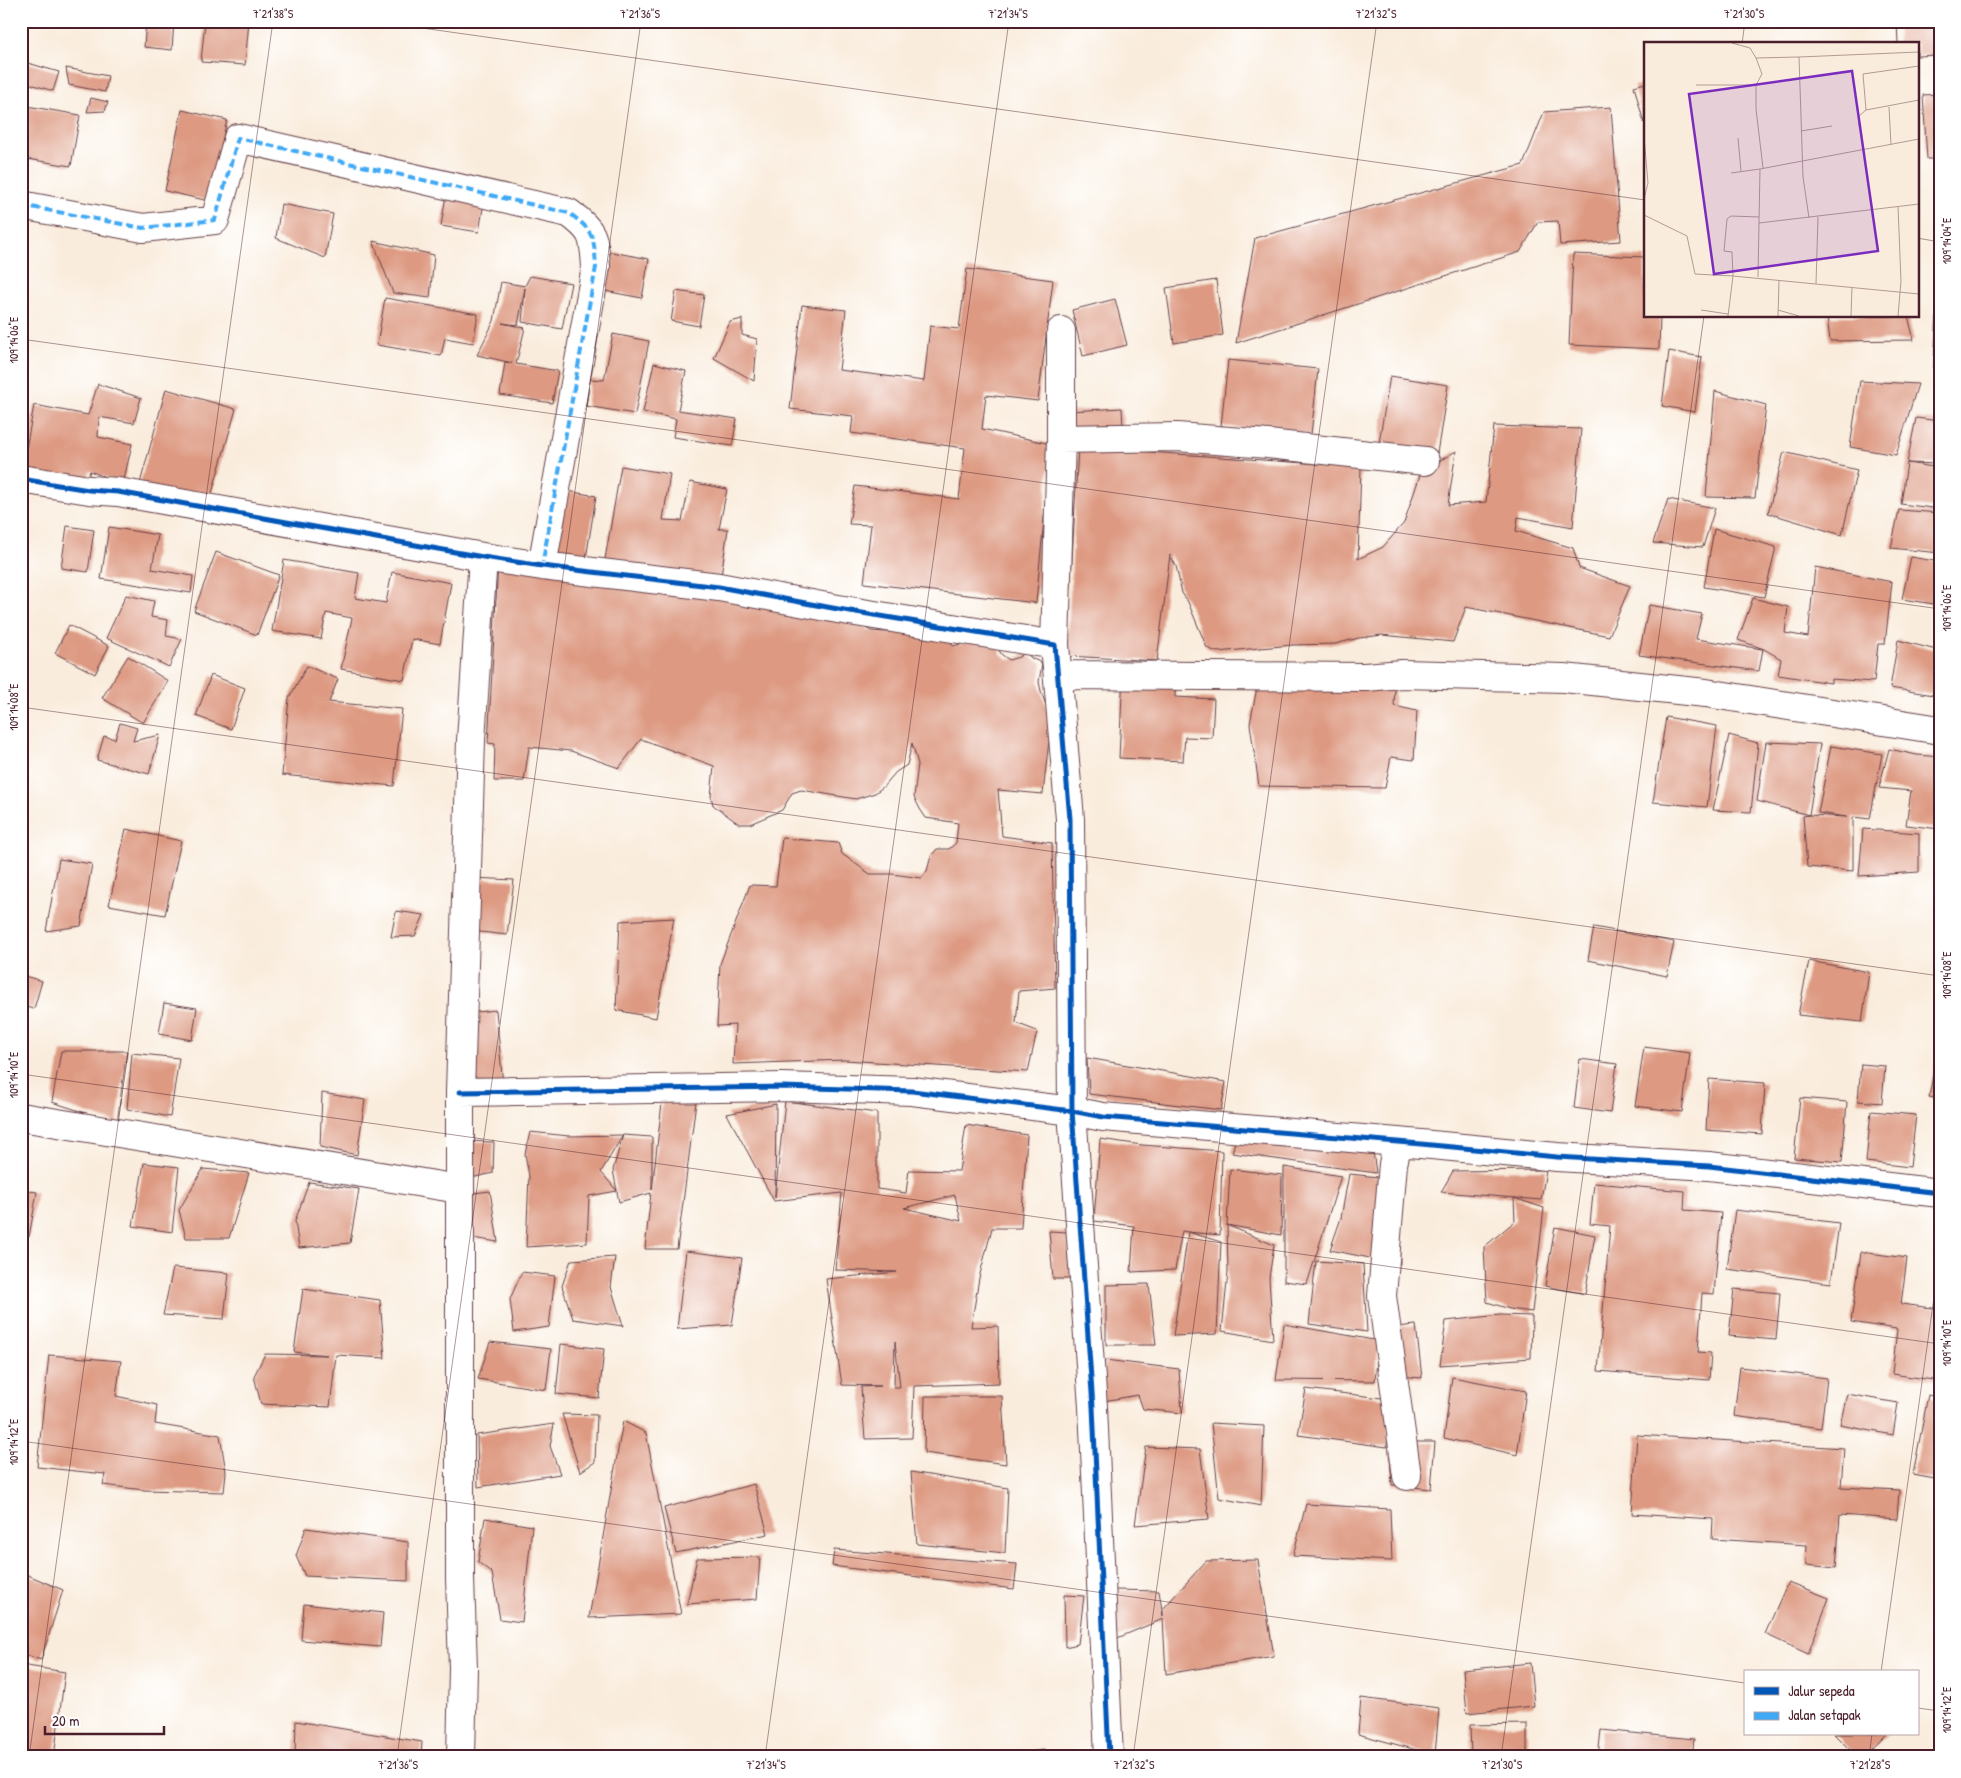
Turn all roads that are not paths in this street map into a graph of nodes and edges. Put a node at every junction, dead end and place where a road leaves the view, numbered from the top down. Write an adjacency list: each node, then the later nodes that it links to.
1 (21, 205): 7 (street)
2 (1061, 331): 3 (street)
3 (1061, 439): 4 (street); 8 (street)
4 (1425, 461)
5 (21, 479): 6 (street)
6 (483, 557): 7 (street); 11 (street)
7 (542, 566): 8 (street)
8 (1055, 644): 9 (street)
9 (1059, 676): 10 (street); 12 (street)
10 (1940, 730)
11 (460, 1092): 12 (street); 15 (street)
12 (1072, 1111): 14 (street); 19 (street)
13 (21, 1117): 15 (street)
14 (1398, 1142): 16 (street); 17 (street)
15 (459, 1189): 18 (street)
16 (1940, 1193)
17 (1407, 1476)
18 (461, 1757)
19 (1109, 1757)

